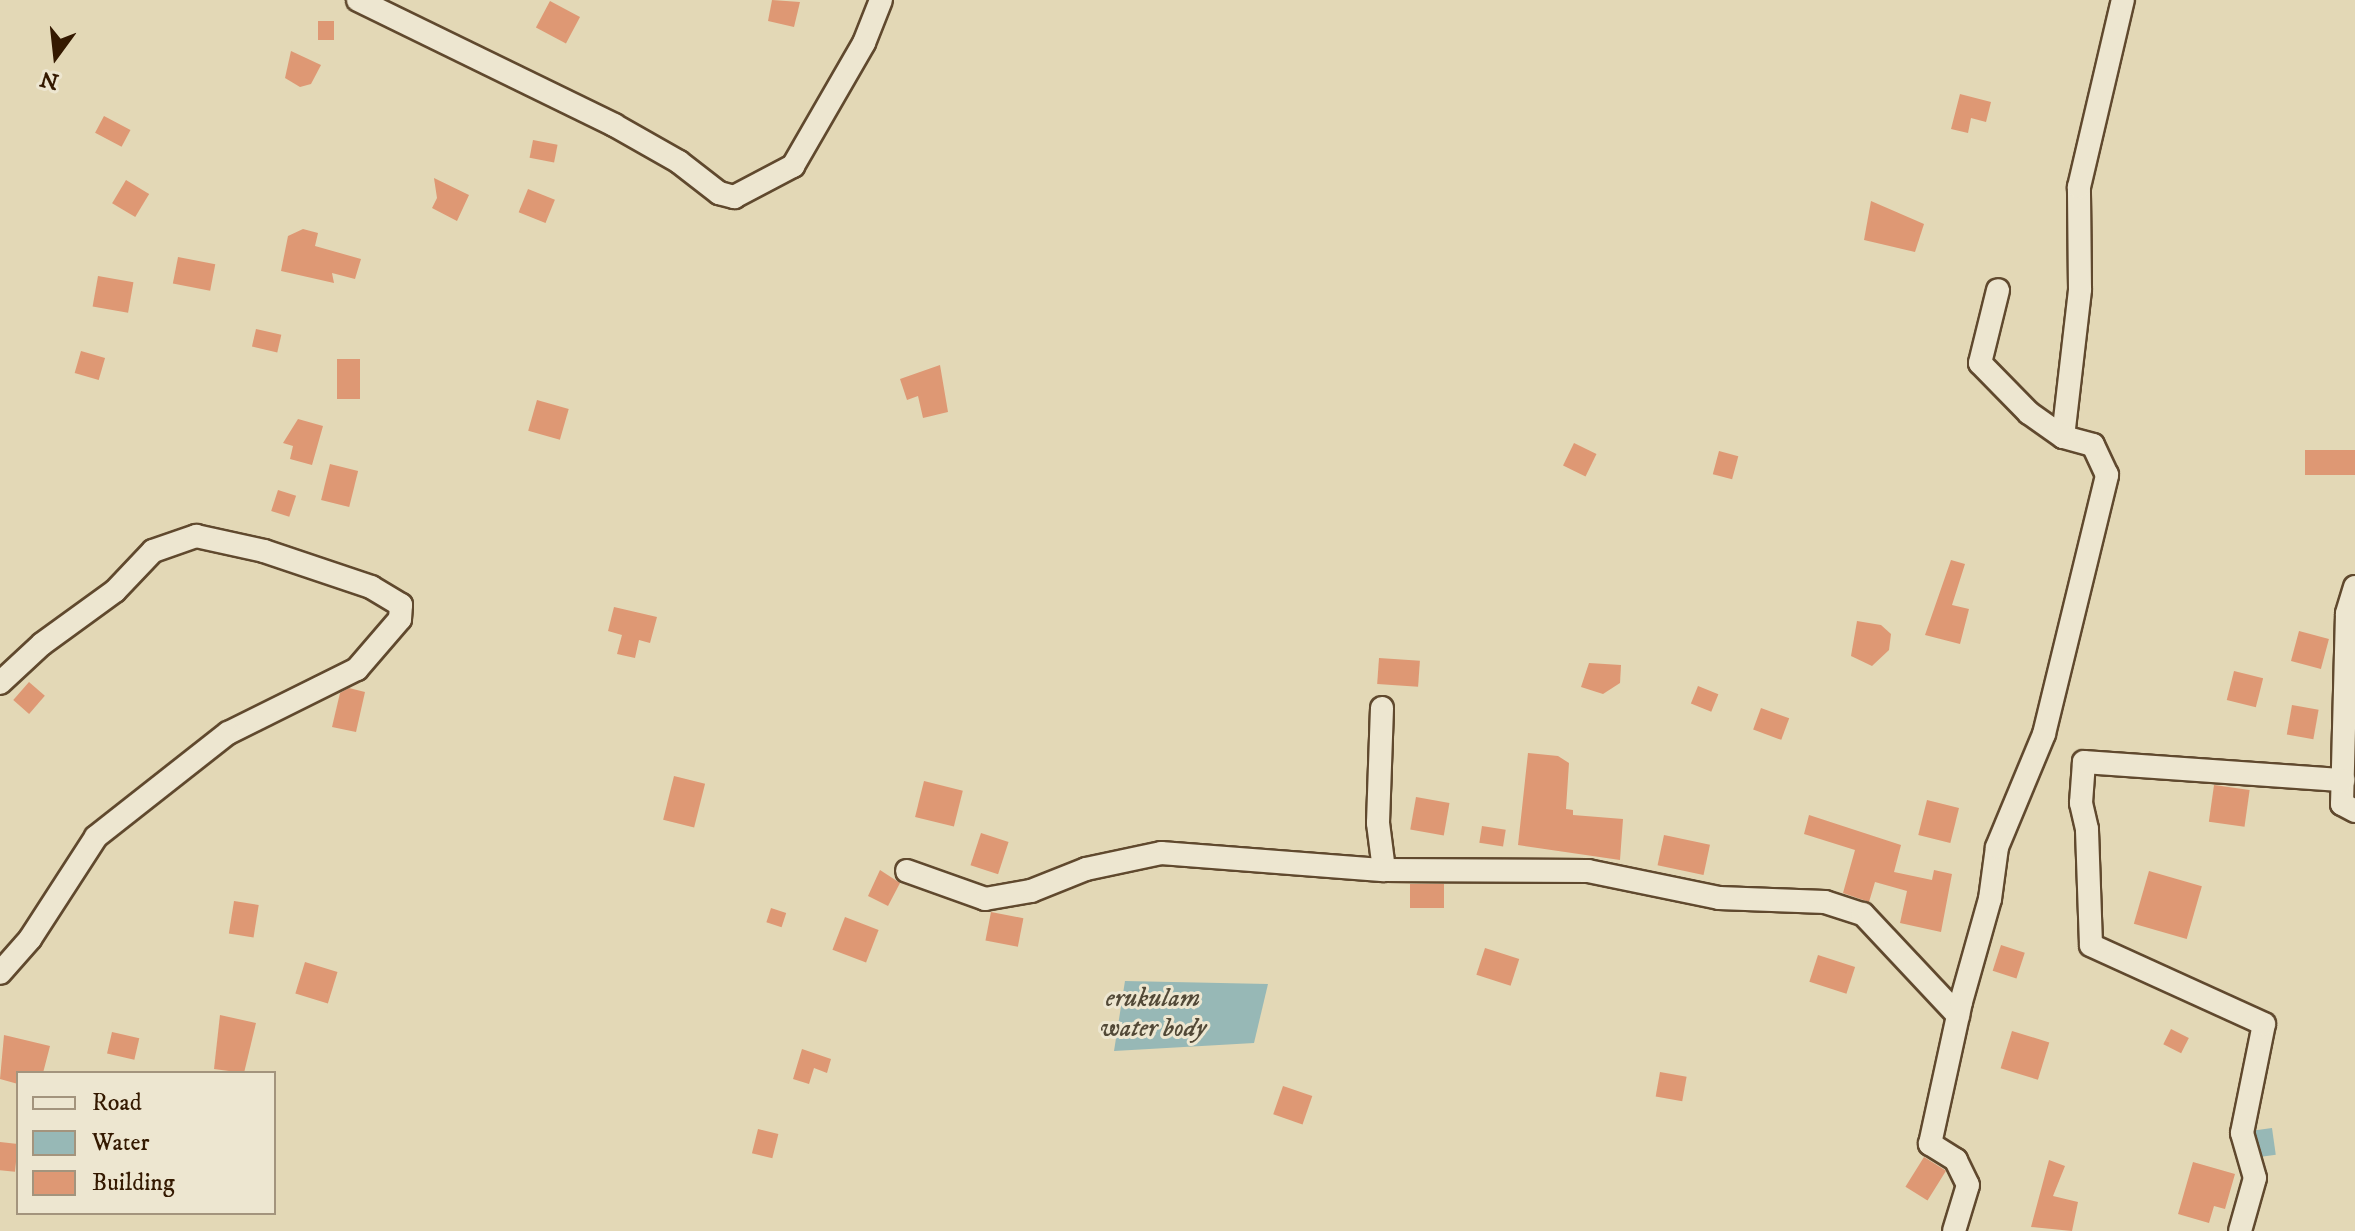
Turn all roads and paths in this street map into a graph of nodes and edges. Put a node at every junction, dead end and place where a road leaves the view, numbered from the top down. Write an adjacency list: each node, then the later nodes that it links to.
1 (358, 0): 2 (street)
2 (881, 0)
3 (2123, 0): 5 (street)
4 (1998, 290): 5 (street)
5 (2063, 437): 14 (street)
6 (2355, 587): 9 (street)
7 (0, 683): 13 (street)
8 (1382, 708): 11 (street)
9 (2343, 780): 10 (street); 16 (street)
10 (2355, 811)
11 (1384, 870): 12 (street); 14 (street)
12 (907, 871)
13 (0, 973)
14 (1958, 1015): 15 (street)
15 (1954, 1231)
16 (2240, 1231)

